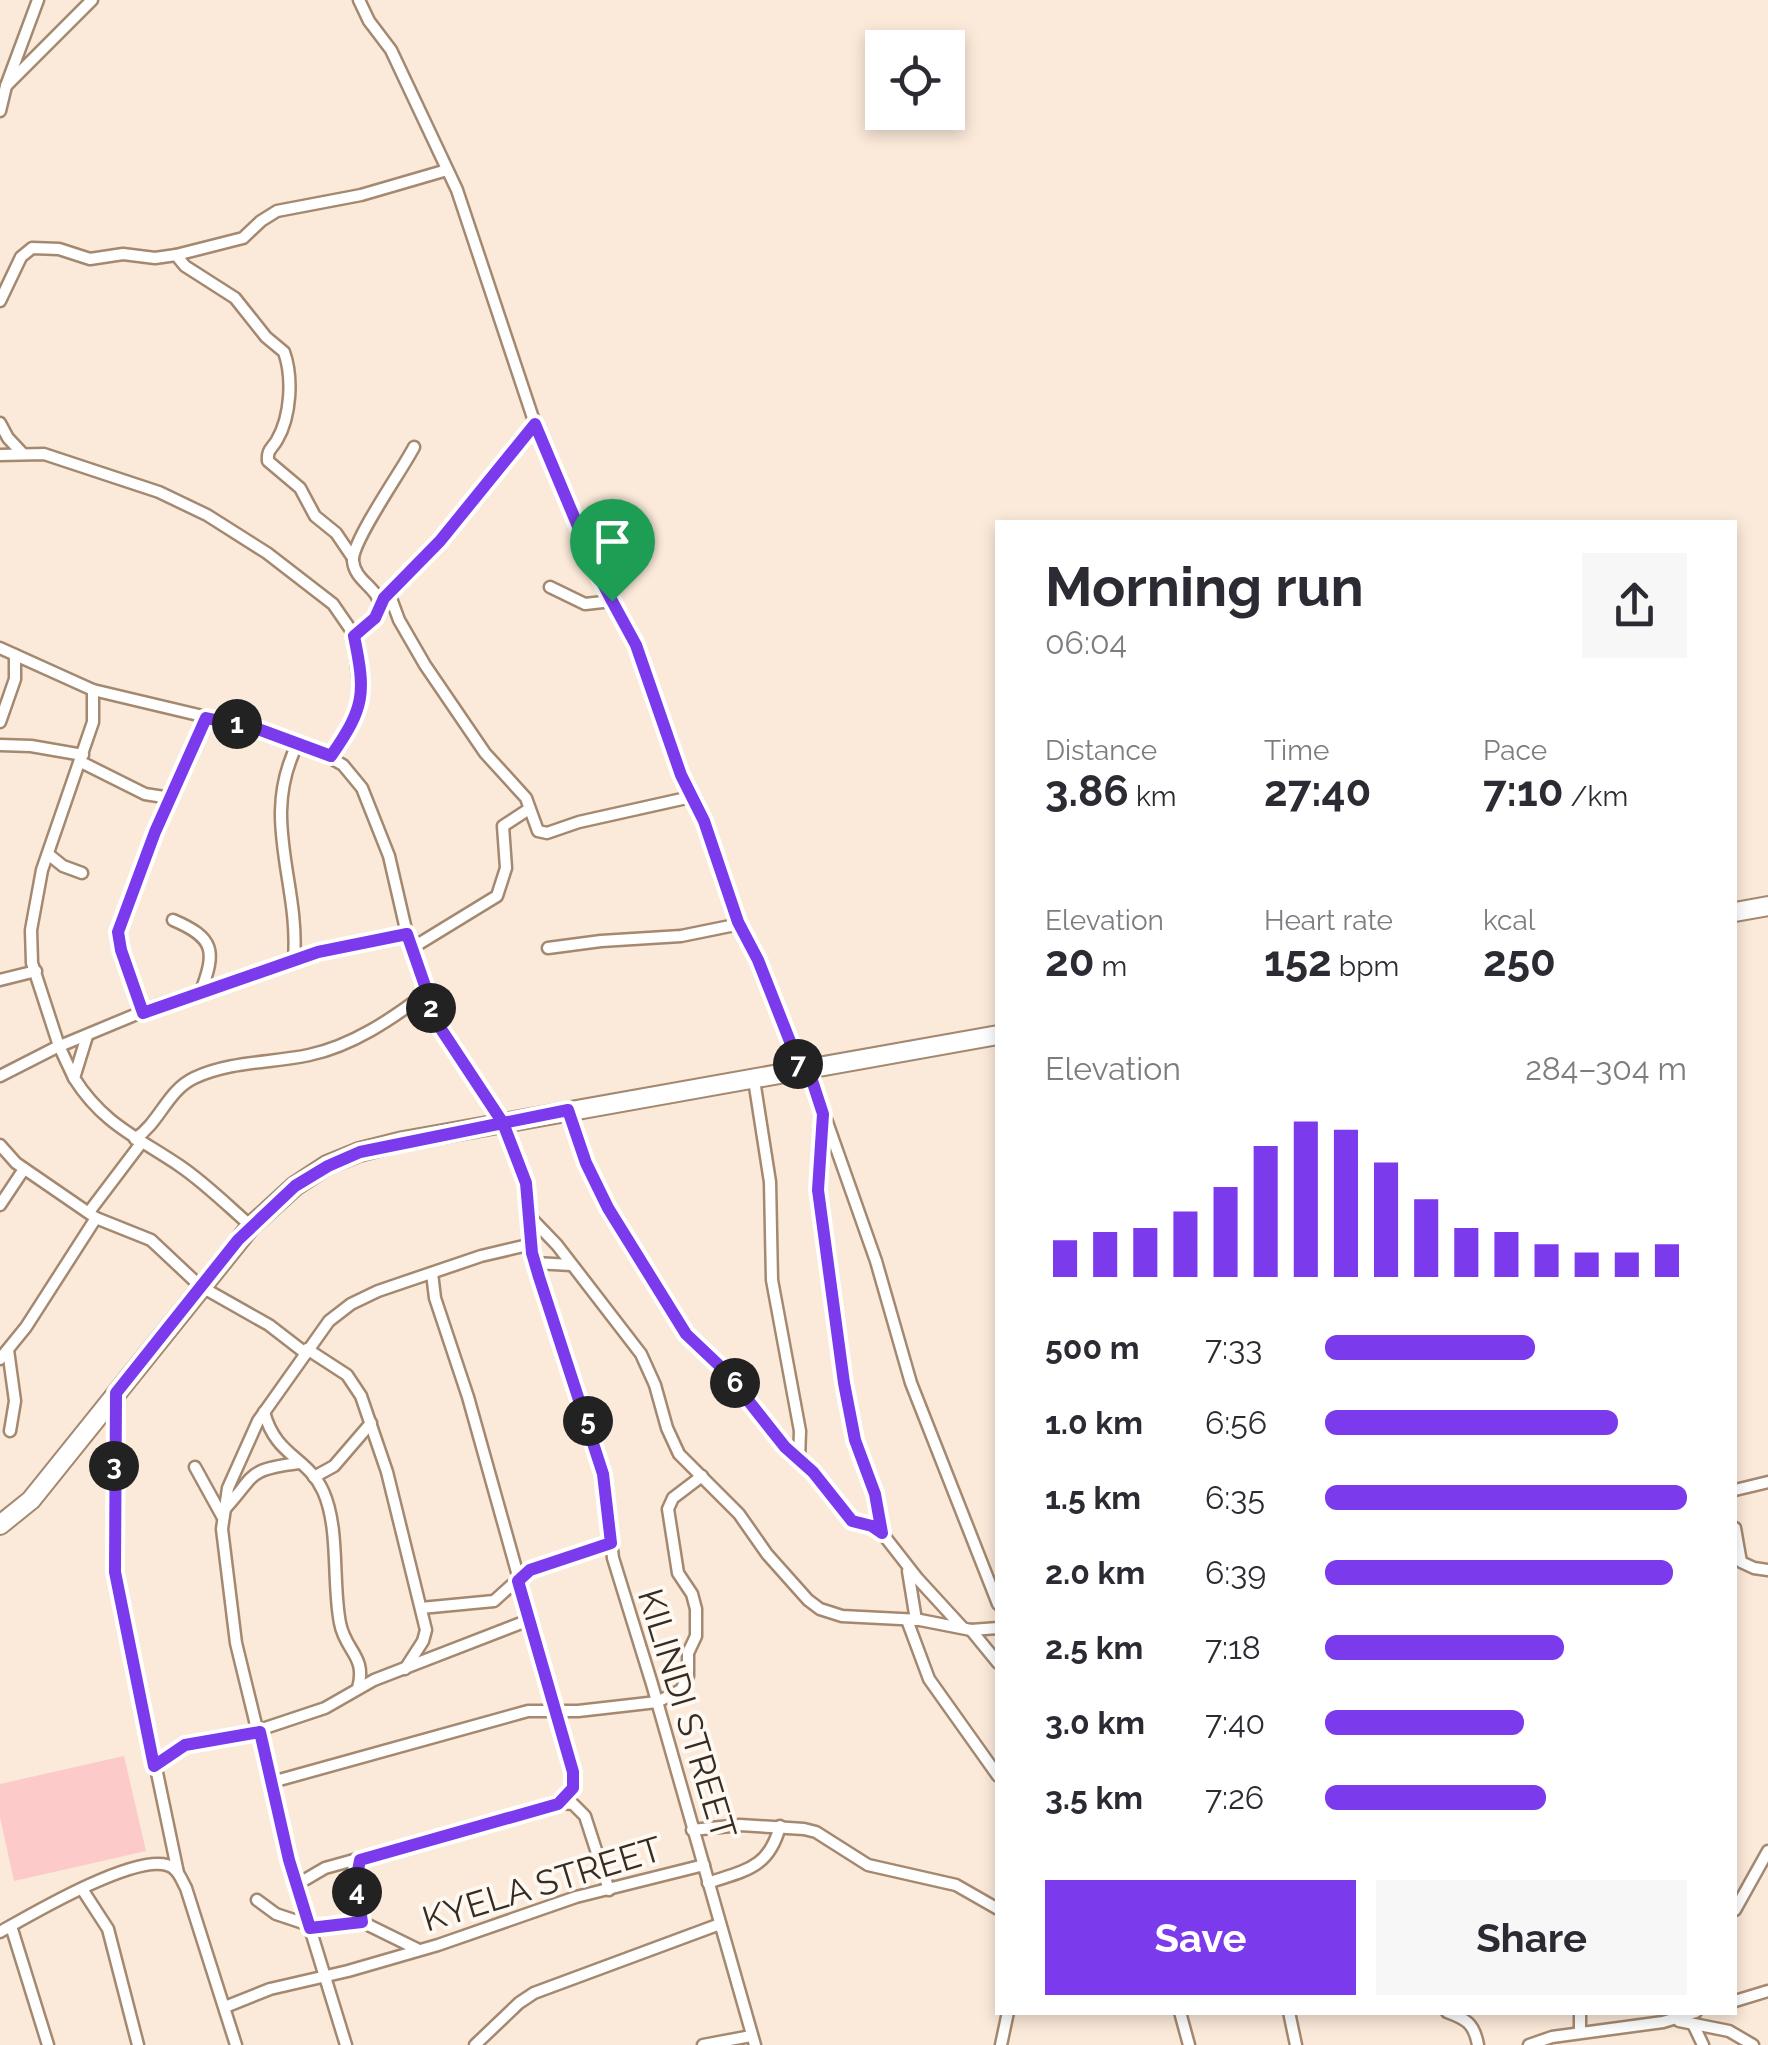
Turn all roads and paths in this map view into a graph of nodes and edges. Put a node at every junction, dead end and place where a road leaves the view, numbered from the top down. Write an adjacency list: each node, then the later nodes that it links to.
1 (38, 0): 4 (street)
2 (92, 0): 4 (street)
3 (359, 0): 6 (street)
4 (6, 86): 5 (street)
5 (0, 111)
6 (448, 170): 7 (street); 10 (street)
7 (176, 255): 8 (street); 14 (street)
8 (0, 302)
9 (0, 423): 13 (street)
10 (535, 424): 16 (street); 17 (street)
11 (414, 447): 14 (street)
12 (0, 455): 13 (street)
13 (24, 455): 19 (street)
14 (353, 558): 18 (street)
15 (550, 587): 17 (street)
16 (389, 593): 18 (street); 31 (street)
17 (612, 601): 29 (street)
18 (380, 608): 19 (street)
19 (354, 636): 27 (street)
20 (0, 648): 21 (street, KILINDI STREET)
21 (15, 655): 22 (street, KILINDI STREET); 24 (street)
22 (93, 690): 23 (street, KILINDI STREET); 28 (street)
23 (200, 716): 25 (street, KILINDI STREET); 30 (street)
24 (0, 722)
25 (298, 743): 27 (street, KILINDI STREET); 41 (street)
26 (0, 744): 28 (street)
27 (331, 756): 38 (street, KILINDI STREET)
28 (82, 759): 30 (street); 32 (street)
29 (691, 797): 31 (street); 37 (street)
30 (170, 798): 46 (street)
31 (529, 809): 39 (street)
32 (48, 854): 33 (street); 42 (street)
33 (82, 874)
34 (1768, 906): 35 (main road)
35 (1737, 912)
36 (174, 920): 44 (street)
37 (740, 924): 40 (street); 50 (street)
38 (407, 934): 39 (street, KILINDI STREET); 41 (street)
39 (412, 948): 45 (street, KILINDI STREET)
40 (548, 948)
41 (294, 960): 44 (street)
42 (36, 971): 43 (street); 49 (street)
43 (0, 980)
44 (201, 991): 46 (street)
45 (426, 993): 56 (street, KILINDI STREET); 57 (street)
46 (143, 1013): 48 (street)
47 (995, 1035): 50 (main road)
48 (87, 1036): 49 (street); 52 (street)
49 (60, 1046): 51 (street); 52 (street)
50 (806, 1071): 53 (main road); 55 (street)
51 (0, 1076)
52 (74, 1078): 57 (street)
53 (754, 1080): 54 (main road); 75 (street)
54 (568, 1110): 56 (main road); 75 (street)
55 (823, 1114): 84 (street); 92 (street)
56 (503, 1123): 62 (street, KILINDI STREET); 63 (main road)
57 (138, 1140): 61 (street); 63 (street)
58 (0, 1146): 59 (street)
59 (24, 1168): 60 (street); 61 (street)
60 (0, 1206)
61 (92, 1215): 68 (street); 70 (street)
62 (530, 1217): 64 (street, KILINDI STREET); 66 (street)
63 (251, 1226): 68 (main road)
64 (532, 1244): 65 (street, KILINDI STREET); 67 (street)
65 (535, 1263): 66 (street); 86 (street, KILINDI STREET)
66 (571, 1266): 78 (street)
67 (432, 1273): 69 (street); 87 (street)
68 (200, 1286): 69 (street); 71 (main road)
69 (306, 1350): 72 (street); 73 (street)
70 (4, 1354): 74 (street)
71 (116, 1393): 83 (main road); 104 (street)
72 (264, 1412): 76 (street); 82 (street)
73 (371, 1424): 79 (street); 93 (street)
74 (10, 1431)
75 (799, 1460): 84 (street)
76 (299, 1463): 79 (street); 82 (street)
77 (195, 1467): 82 (street)
78 (702, 1476): 95 (street); 101 (street)
79 (314, 1477): 100 (street)
80 (1768, 1482): 81 (street)
81 (1737, 1490)
82 (222, 1514): 103 (street)
83 (0, 1525)
84 (882, 1533): 88 (street)
85 (1737, 1539): 90 (street)
86 (611, 1543): 89 (street); 101 (street, KILINDI STREET)
87 (511, 1559): 89 (street); 91 (street)
88 (907, 1566): 95 (street); 97 (street)
89 (534, 1569): 91 (street)
90 (1768, 1570)
91 (518, 1581): 93 (street); 94 (street)
92 (995, 1596)
93 (422, 1608): 99 (street)
94 (530, 1620): 99 (street); 102 (street)
95 (912, 1620): 97 (street); 105 (street)
96 (995, 1628): 97 (street)
97 (967, 1629): 98 (street)
98 (995, 1660)
99 (404, 1669): 100 (street)
100 (358, 1688): 103 (street)
101 (657, 1702): 102 (street); 109 (street, KILINDI STREET)
102 (555, 1711): 106 (street); 107 (street)
103 (259, 1731): 104 (street); 106 (street)
104 (154, 1766): 113 (street)
105 (995, 1772)
106 (272, 1782): 115 (street)
107 (558, 1804): 111 (street); 117 (street)
108 (780, 1826): 109 (street); 114 (street); 119 (street)
109 (692, 1830): 112 (street, KILINDI STREET)
110 (1768, 1851): 120 (street)
111 (360, 1860): 115 (street); 121 (street)
112 (704, 1866): 114 (street, KILINDI STREET); 117 (street, KYELA STREET)
113 (178, 1873): 116 (street); 129 (street)
114 (708, 1883): 122 (street, KILINDI STREET)
115 (296, 1885): 123 (street)
116 (82, 1889): 124 (street); 141 (street)
117 (603, 1891): 125 (street, KYELA STREET)
118 (256, 1900): 123 (street)
119 (995, 1906)
120 (1737, 1906)
121 (362, 1922): 123 (street); 125 (street)
122 (720, 1924): 138 (street, KILINDI STREET); 144 (street)
123 (309, 1926): 126 (street)
124 (5, 1929): 140 (street)
125 (418, 1950): 126 (street, KYELA STREET)
126 (326, 1976): 129 (street, KYELA STREET); 143 (street)
127 (1768, 1991): 128 (street)
128 (1737, 2000)
129 (226, 2007): 142 (street)
130 (1007, 2015): 146 (street)
131 (1181, 2015): 147 (street)
132 (1290, 2015): 148 (street)
133 (1455, 2015): 149 (street)
134 (1580, 2015): 137 (street)
135 (1668, 2016): 136 (street); 137 (street)
136 (1694, 2018): 150 (street); 151 (street)
137 (1580, 2032): 139 (street)
138 (753, 2040): 145 (street)
139 (1536, 2044)
140 (48, 2045)
141 (138, 2045)
142 (236, 2045)
143 (346, 2045)
144 (475, 2045)
145 (703, 2045)
146 (1001, 2045)
147 (1188, 2045)
148 (1296, 2045)
149 (1478, 2045)
150 (1704, 2045)
151 (1753, 2045)

